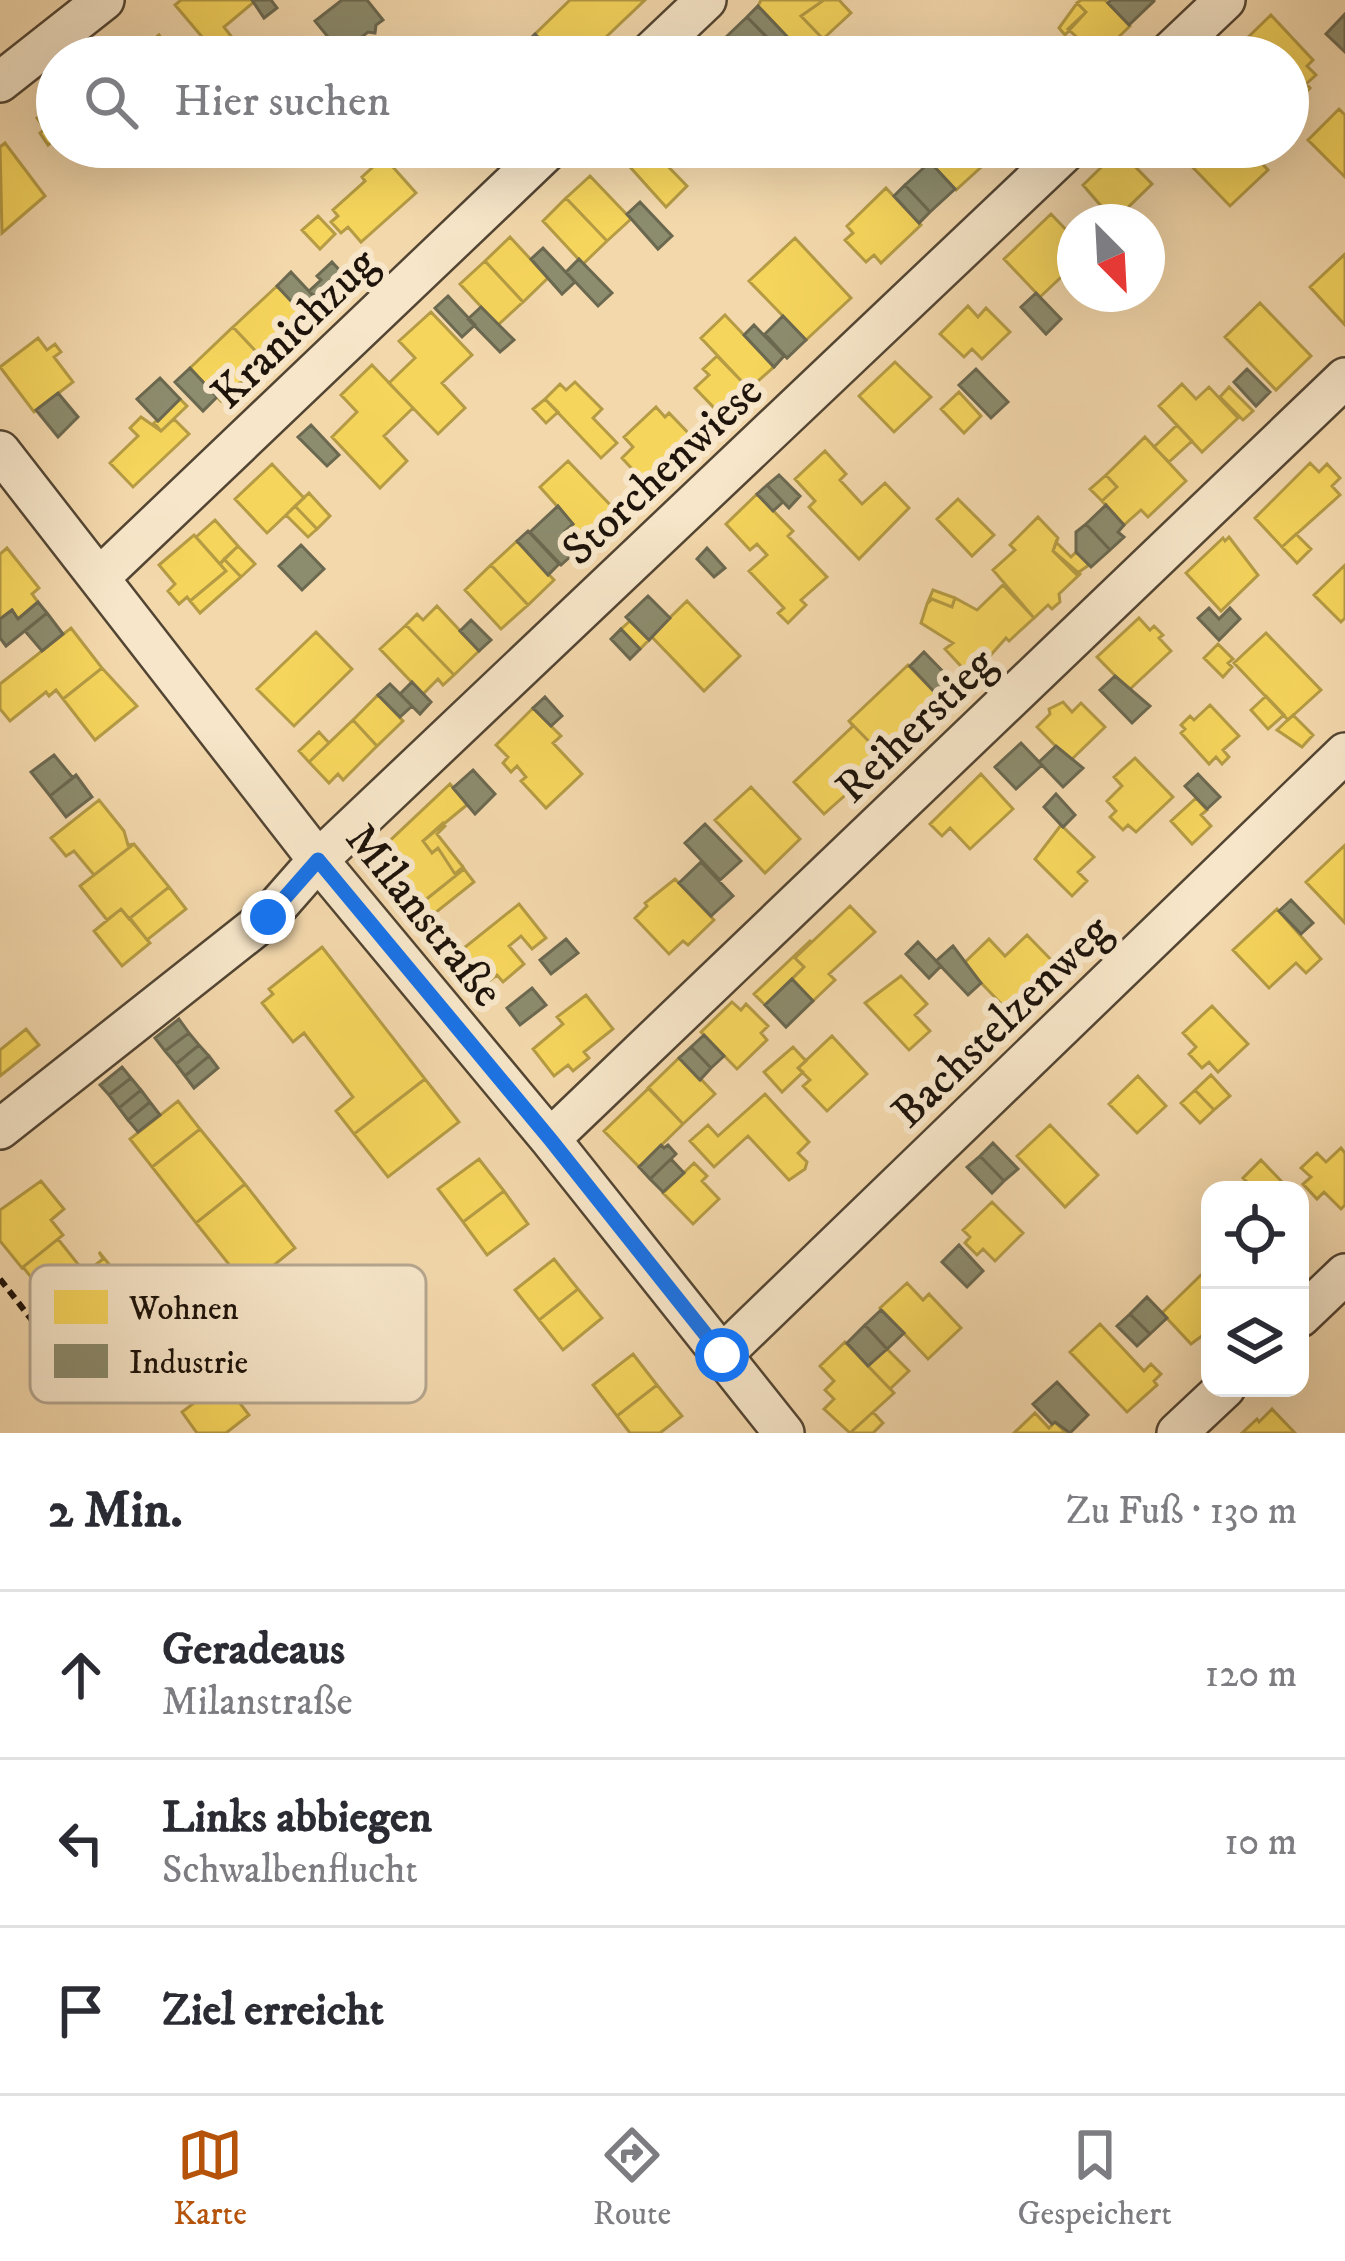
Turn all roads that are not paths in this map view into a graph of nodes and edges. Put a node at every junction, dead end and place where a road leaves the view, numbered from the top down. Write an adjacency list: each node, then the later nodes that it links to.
1 (104, 0): 4 (street)
2 (706, 0): 5 (street)
3 (1225, 0): 6 (street)
4 (58, 36)
5 (668, 36)
6 (1187, 36)
7 (36, 54): 8 (street)
8 (0, 82)
9 (529, 168): 13 (street, Kranichzug)
10 (1048, 168): 15 (street, Storchenwiese)
11 (1345, 378): 17 (street, Reiherstieg)
12 (0, 451): 13 (street, Milanstraße)
13 (101, 576): 15 (street, Milanstraße)
14 (1345, 753): 20 (street, Bachstelzenweg)
15 (318, 860): 16 (street, Storchenwiese); 17 (street, Milanstraße)
16 (0, 1130)
17 (550, 1139): 20 (street, Milanstraße)
18 (1345, 1274): 19 (street)
19 (1309, 1308)
20 (722, 1355): 22 (street, Milanstraße)
21 (1215, 1397): 23 (street)
22 (784, 1433)
23 (1177, 1433)

